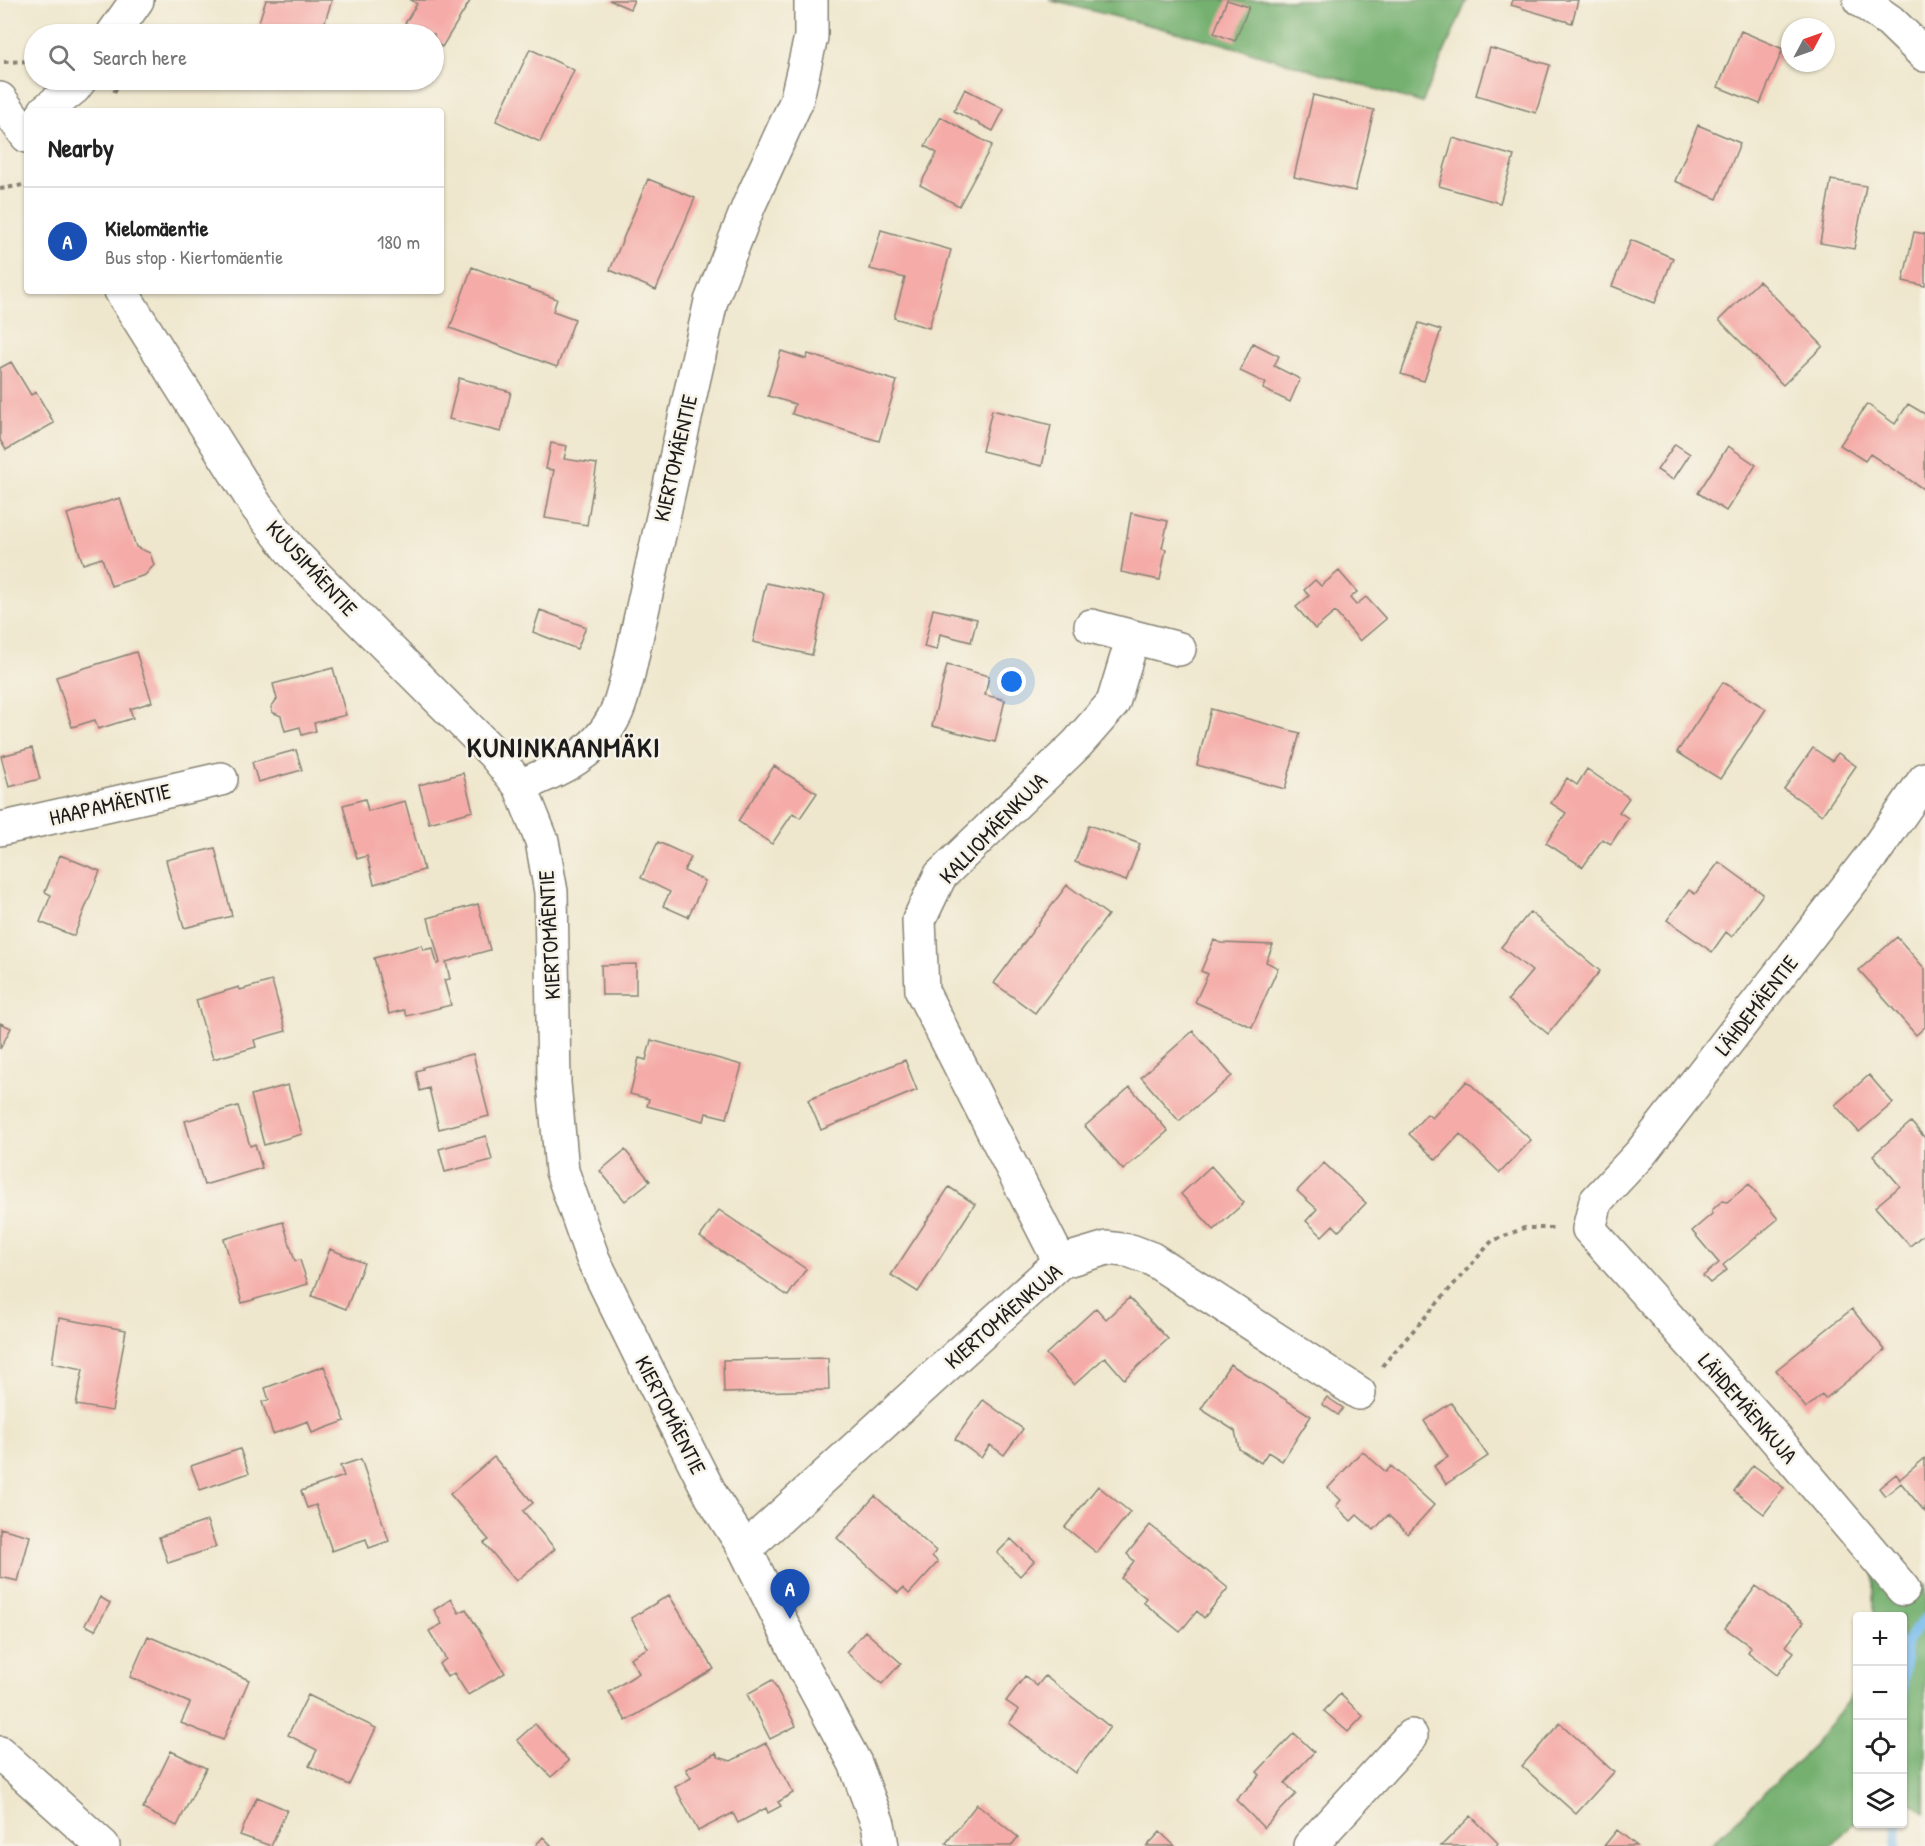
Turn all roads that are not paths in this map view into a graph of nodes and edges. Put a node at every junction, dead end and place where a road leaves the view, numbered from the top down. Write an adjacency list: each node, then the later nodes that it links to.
1 (137, 0): 4 (street)
2 (811, 0): 16 (street, KIERTOMÄENTIE)
3 (1860, 0): 5 (street)
4 (120, 24)
5 (1925, 55)
6 (72, 90): 8 (street)
7 (0, 99): 9 (street)
8 (50, 108)
9 (24, 128)
10 (123, 294): 16 (street, KUUSIMÄENTIE)
11 (1091, 626): 12 (street)
12 (1133, 637): 13 (street); 19 (street, KALLIOMÄENKUJA)
13 (1179, 650)
14 (221, 779): 17 (street, HAAPAMÄENTIE)
15 (1925, 779): 18 (street, LÄHDEMÄENTIE)
16 (520, 786): 21 (street, KIERTOMÄENTIE)
17 (0, 829)
18 (1589, 1230): 22 (street, LÄHDEMÄENKUJA)
19 (1060, 1262): 20 (street, KIERTOMÄENKUJA); 21 (street, KIERTOMÄENKUJA)
20 (1359, 1394)
21 (745, 1549): 26 (street, KIERTOMÄENTIE)
22 (1903, 1589)
23 (1411, 1736): 27 (street)
24 (0, 1753): 25 (street)
25 (103, 1846)
26 (882, 1846)
27 (1310, 1846)

